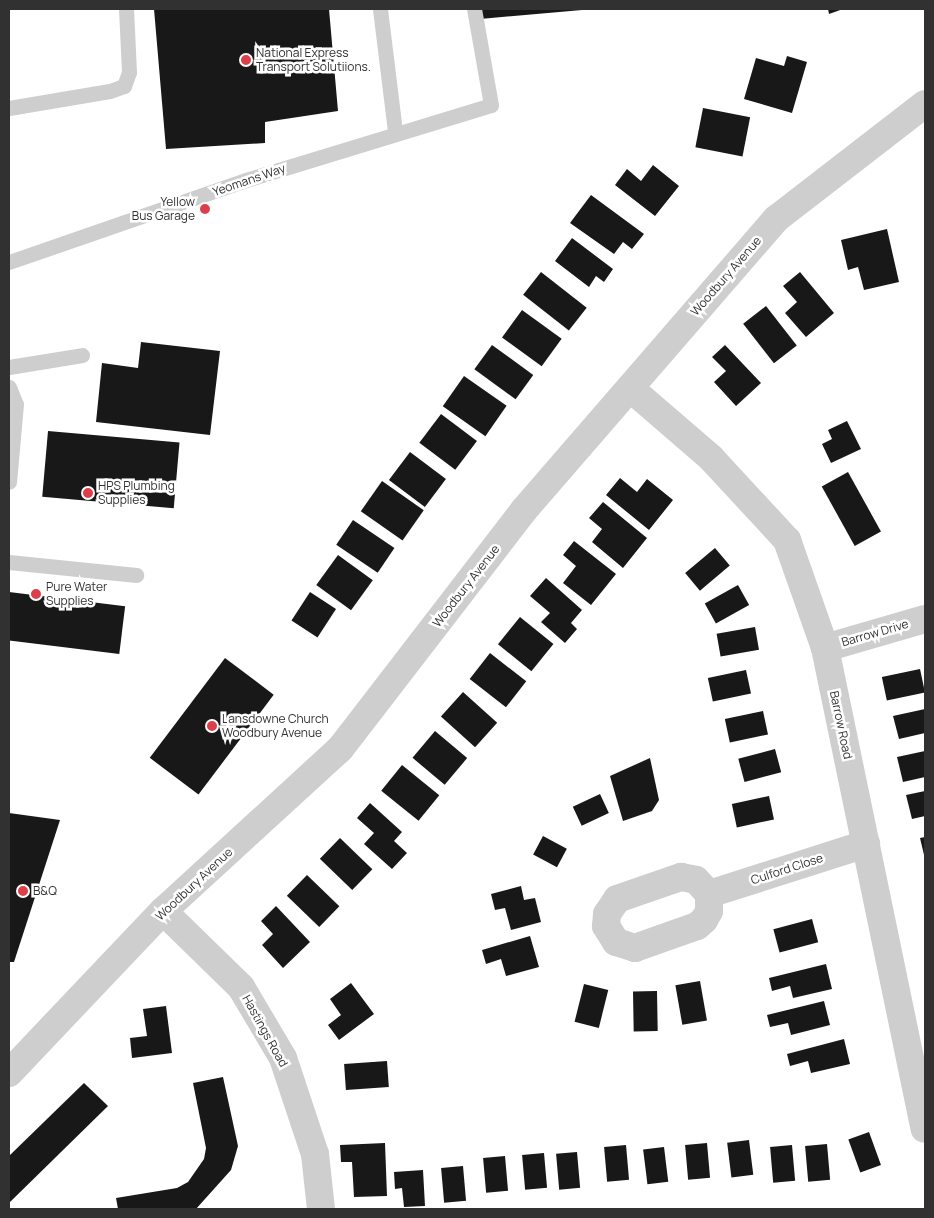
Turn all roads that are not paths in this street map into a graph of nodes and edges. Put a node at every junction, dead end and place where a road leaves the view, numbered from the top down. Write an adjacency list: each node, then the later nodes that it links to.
1 (126, 9): 5 (lane)
2 (380, 9): 6 (lane)
3 (474, 9): 6 (lane, Yeomans Way)
4 (925, 104): 11 (street, Woodbury Avenue)
5 (9, 108)
6 (395, 132): 7 (lane, Yeomans Way)
7 (9, 262)
8 (82, 355): 9 (lane)
9 (9, 367)
10 (9, 387): 12 (lane)
11 (630, 388): 16 (street, Barrow Road); 19 (street, Woodbury Avenue)
12 (9, 482)
13 (9, 562): 14 (lane)
14 (136, 575)
15 (925, 619): 16 (street, Barrow Drive)
16 (825, 648): 17 (street, Barrow Road)
17 (866, 844): 18 (street, Culford Close); 21 (street, Barrow Road)
18 (709, 894)
19 (163, 911): 20 (street, Woodbury Avenue); 22 (street, Hastings Road)
20 (9, 1073)
21 (925, 1129)
22 (322, 1209)

